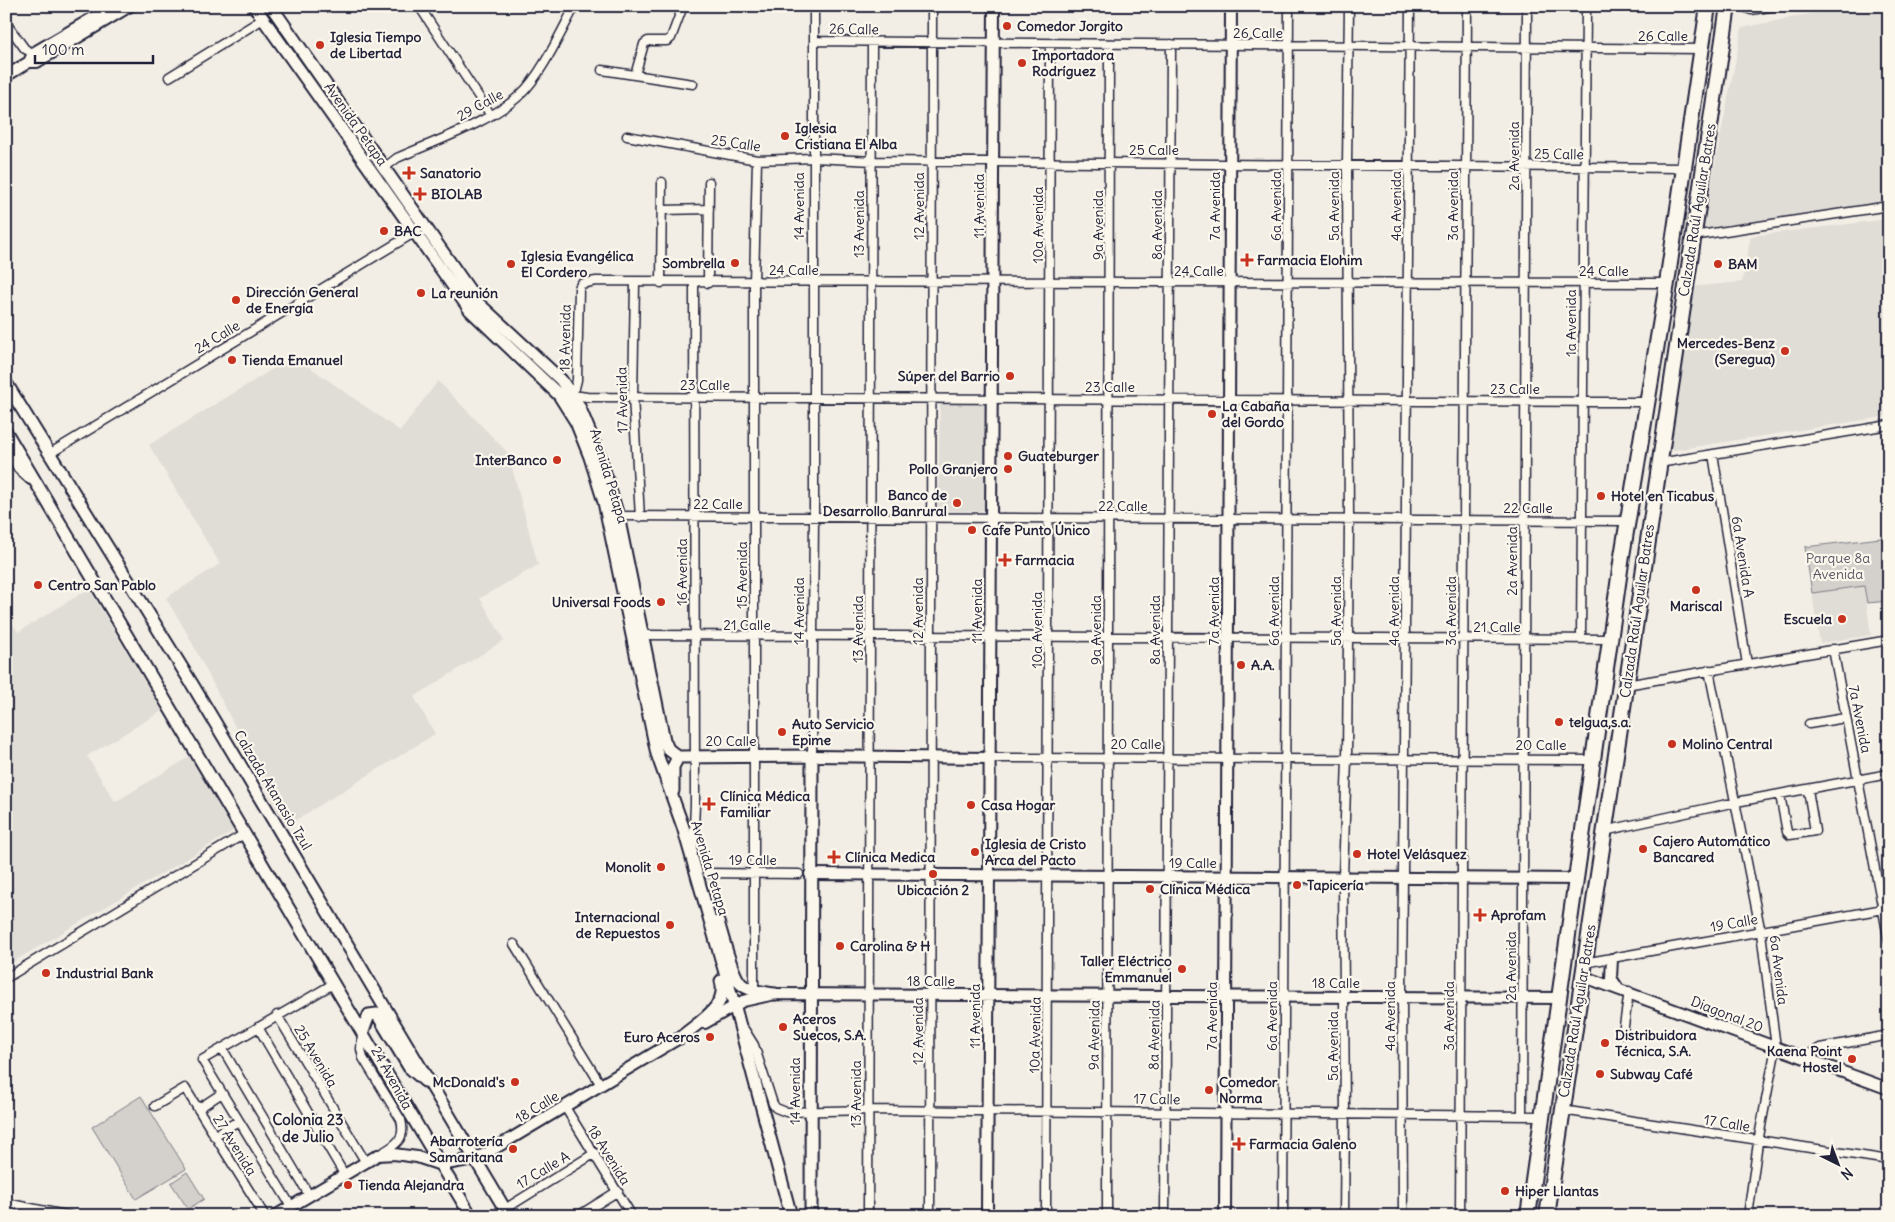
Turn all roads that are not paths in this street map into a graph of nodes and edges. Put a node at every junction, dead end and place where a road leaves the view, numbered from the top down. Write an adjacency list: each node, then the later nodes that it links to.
1 (113, 6): 39 (street)
2 (130, 6): 39 (street)
3 (254, 6): 22 (main road, Avenida Petapa)
4 (419, 6): 45 (street)
5 (575, 6): 45 (street, 29 Calle)
6 (683, 6): 41 (street)
7 (814, 6): 24 (street, 14 Avenida)
8 (932, 6): 26 (street, 12 Avenida)
9 (994, 6): 27 (street, 11 Avenida)
10 (1231, 6): 31 (street, 7a Avenida)
11 (1289, 6): 32 (street, 6a Avenida)
12 (1349, 6): 33 (street, 5a Avenida)
13 (1410, 6): 34 (street, 4a Avenida)
14 (1467, 6): 35 (street, 3a Avenida)
15 (1527, 6): 36 (street, 2a Avenida)
16 (1586, 6): 37 (street, 1a Avenida)
17 (1708, 6): 38 (highway, Calzada Raúl Aguilar Batres)
18 (1728, 6): 70 (highway, Calzada Raúl Aguilar Batres)
19 (1741, 6): 20 (street)
20 (1775, 6)
21 (276, 8): 62 (main road, Avenida Petapa)
22 (263, 19): 43 (street); 69 (main road, Avenida Petapa)
23 (6, 23): 39 (street)
24 (815, 41): 25 (street, 26 Calle); 47 (street, 14 Avenida)
25 (872, 42): 26 (street, 26 Calle); 49 (street, 13 Avenida)
26 (932, 42): 27 (street, 26 Calle); 50 (street, 12 Avenida)
27 (994, 43): 28 (street, 26 Calle); 51 (street, 11 Avenida)
28 (1050, 44): 29 (street, 26 Calle); 52 (street, 10a Avenida)
29 (1110, 44): 30 (street, 26 Calle); 53 (street, 9a Avenida)
30 (1171, 44): 31 (street, 26 Calle); 54 (street, 8a Avenida)
31 (1231, 45): 32 (street, 26 Calle); 55 (street, 7a Avenida)
32 (1289, 46): 33 (street, 26 Calle); 56 (street, 6a Avenida)
33 (1349, 46): 34 (street, 26 Calle); 57 (street, 5a Avenida)
34 (1411, 46): 35 (street, 26 Calle); 58 (street, 4a Avenida)
35 (1467, 47): 36 (street, 26 Calle); 59 (street, 3a Avenida)
36 (1527, 47): 37 (street, 26 Calle); 60 (street, 2a Avenida)
37 (1586, 48): 38 (street, 26 Calle); 61 (street, 1a Avenida)
38 (1702, 49): 63 (highway, Calzada Raúl Aguilar Batres)
39 (31, 58): 42 (street)
40 (602, 70): 41 (street)
41 (635, 75): 44 (street)
42 (6, 76)
43 (168, 77)
44 (693, 84)
45 (490, 114): 62 (street, 29 Calle)
46 (627, 136): 48 (street, 25 Calle)
47 (814, 158): 48 (street, 25 Calle); 49 (street, 25 Calle); 76 (street, 14 Avenida)
48 (757, 160): 75 (street, 15 Avenida)
49 (873, 161): 50 (street, 25 Calle); 77 (street, 13 Avenida)
50 (932, 161): 51 (street, 25 Calle); 78 (street, 12 Avenida)
51 (993, 162): 52 (street, 25 Calle); 79 (street, 11 Avenida)
52 (1050, 162): 53 (street, 25 Calle); 80 (street, 10a Avenida)
53 (1110, 163): 54 (street, 25 Calle); 81 (street, 9a Avenida)
54 (1170, 163): 55 (street, 25 Calle); 82 (street, 8a Avenida)
55 (1229, 163): 56 (street, 25 Calle); 83 (street, 7a Avenida)
56 (1288, 164): 57 (street, 25 Calle); 84 (street, 6a Avenida)
57 (1347, 164): 58 (street, 25 Calle); 85 (street, 5a Avenida)
58 (1408, 165): 59 (street, 25 Calle); 86 (street, 4a Avenida)
59 (1466, 166): 60 (street, 25 Calle); 87 (street, 3a Avenida)
60 (1526, 166): 61 (street, 25 Calle); 88 (street, 2a Avenida)
61 (1584, 167): 63 (street, 25 Calle); 89 (street, 1a Avenida)
62 (384, 168): 69 (main road, Avenida Petapa)
63 (1684, 168): 90 (highway, Calzada Raúl Aguilar Batres)
64 (662, 182): 68 (street)
65 (709, 182): 67 (street)
66 (1889, 206): 70 (street)
67 (709, 209): 68 (street); 74 (street)
68 (663, 210): 72 (street)
69 (420, 229): 93 (main road, Avenida Petapa); 115 (street, 24 Calle); 138 (main road, Avenida Petapa)
70 (1693, 236): 117 (highway, Calzada Raúl Aguilar Batres)
71 (635, 283): 72 (street, 24 Calle); 91 (street, 24 Calle); 94 (street, 17 Avenida)
72 (661, 283): 73 (street, 24 Calle)
73 (694, 283): 74 (street, 24 Calle); 95 (street, 16 Avenida)
74 (708, 283): 75 (street, 24 Calle)
75 (754, 283): 76 (street, 24 Calle); 96 (street, 15 Avenida)
76 (814, 283): 77 (street, 24 Calle); 97 (street, 14 Avenida)
77 (871, 283): 78 (street, 24 Calle); 98 (street, 13 Avenida)
78 (932, 283): 79 (street, 24 Calle); 99 (street, 12 Avenida)
79 (992, 283): 80 (street, 24 Calle); 100 (street, 11 Avenida)
80 (1051, 283): 81 (street, 24 Calle); 101 (street, 10a Avenida)
81 (1110, 283): 82 (street, 24 Calle); 102 (street, 9a Avenida)
82 (1170, 283): 83 (street, 24 Calle); 103 (street, 8a Avenida)
83 (1229, 283): 84 (street, 24 Calle); 104 (street, 7a Avenida)
84 (1288, 283): 85 (street, 24 Calle); 105 (street, 6a Avenida)
85 (1347, 283): 86 (street, 24 Calle); 106 (street, 5a Avenida)
86 (1408, 283): 87 (street, 24 Calle); 107 (street, 4a Avenida)
87 (1465, 283): 88 (street, 24 Calle); 108 (street, 3a Avenida)
88 (1526, 283): 89 (street, 24 Calle); 109 (street, 2a Avenida)
89 (1584, 283): 90 (street, 24 Calle); 110 (street, 1a Avenida)
90 (1667, 283): 111 (highway, Calzada Raúl Aguilar Batres)
91 (581, 284): 93 (street, 18 Avenida)
92 (6, 383): 115 (main road, Calzada Atanasio Tzul)
93 (572, 393): 94 (street, 23 Calle); 119 (main road, Avenida Petapa)
94 (632, 397): 95 (street, 23 Calle); 120 (street, 17 Avenida)
95 (694, 398): 96 (street, 23 Calle); 121 (street, 16 Avenida)
96 (754, 398): 97 (street, 23 Calle); 122 (street, 15 Avenida)
97 (814, 398): 98 (street, 23 Calle); 123 (street, 14 Avenida)
98 (871, 398): 99 (street, 23 Calle); 124 (street, 13 Avenida)
99 (931, 399): 100 (street, 23 Calle); 125 (street, 12 Avenida)
100 (992, 399): 101 (street, 23 Calle); 126 (street, 11 Avenida)
101 (1050, 399): 102 (street, 23 Calle); 127 (street, 10a Avenida)
102 (1109, 400): 103 (street, 23 Calle); 128 (street, 9a Avenida)
103 (1169, 400): 104 (street, 23 Calle); 129 (street, 8a Avenida)
104 (1228, 400): 105 (street, 23 Calle); 130 (street, 7a Avenida)
105 (1287, 400): 106 (street, 23 Calle); 131 (street, 6a Avenida)
106 (1349, 401): 107 (street, 23 Calle); 132 (street, 5a Avenida)
107 (1406, 401): 108 (street, 23 Calle); 133 (street, 4a Avenida)
108 (1465, 401): 109 (street, 23 Calle); 134 (street, 3a Avenida)
109 (1526, 402): 110 (street, 23 Calle); 135 (street, 2a Avenida)
110 (1583, 402): 111 (street, 23 Calle); 136 (street, 1a Avenida)
111 (1647, 402): 137 (highway, Calzada Raúl Aguilar Batres)
112 (1889, 426): 116 (street)
113 (6, 432): 118 (main road)
114 (6, 447): 118 (street)
115 (49, 454): 243 (main road, Calzada Atanasio Tzul)
116 (1713, 454): 117 (street); 158 (street, 6a Avenida A)
117 (1659, 463): 160 (highway, Calzada Raúl Aguilar Batres)
118 (36, 484): 187 (main road)
119 (618, 516): 120 (street, 22 Calle); 138 (main road, Avenida Petapa)
120 (640, 516): 121 (street, 22 Calle)
121 (694, 517): 122 (street, 22 Calle); 139 (street, 16 Avenida)
122 (754, 517): 123 (street, 22 Calle); 140 (street, 15 Avenida)
123 (814, 517): 124 (street, 22 Calle); 141 (street, 14 Avenida)
124 (870, 518): 125 (street, 22 Calle); 142 (street, 13 Avenida)
125 (931, 518): 126 (street, 22 Calle); 143 (street, 12 Avenida)
126 (991, 518): 127 (street, 22 Calle); 144 (street, 11 Avenida)
127 (1050, 518): 128 (street, 22 Calle); 145 (street, 10a Avenida)
128 (1109, 519): 129 (street, 22 Calle); 146 (street, 9a Avenida)
129 (1168, 519): 130 (street, 22 Calle); 147 (street, 8a Avenida)
130 (1227, 519): 131 (street, 22 Calle); 148 (street, 7a Avenida)
131 (1287, 519): 132 (street, 22 Calle); 149 (street, 6a Avenida)
132 (1349, 520): 133 (street, 22 Calle); 150 (street, 5a Avenida)
133 (1406, 520): 134 (street, 22 Calle); 151 (street, 4a Avenida)
134 (1464, 520): 135 (street, 22 Calle); 152 (street, 3a Avenida)
135 (1525, 520): 136 (street, 22 Calle); 153 (street, 2a Avenida)
136 (1582, 521): 137 (street, 22 Calle); 154 (street, 1a Avenida)
137 (1628, 521): 155 (highway, Calzada Raúl Aguilar Batres)
138 (638, 635): 139 (street, 21 Calle); 166 (main road, Avenida Petapa); 184 (main road, Avenida Petapa)
139 (694, 637): 140 (street, 21 Calle); 163 (street, 16 Avenida)
140 (754, 638): 141 (street, 21 Calle); 164 (street, 15 Avenida)
141 (814, 638): 142 (street, 21 Calle); 165 (street, 14 Avenida)
142 (870, 638): 143 (street, 21 Calle); 167 (street, 13 Avenida)
143 (931, 638): 144 (street, 21 Calle); 168 (street, 12 Avenida)
144 (990, 638): 145 (street, 21 Calle); 169 (street, 11 Avenida)
145 (1049, 638): 146 (street, 21 Calle); 170 (street, 10a Avenida)
146 (1108, 638): 147 (street, 21 Calle); 171 (street, 9a Avenida)
147 (1168, 638): 148 (street, 21 Calle); 172 (street, 8a Avenida)
148 (1228, 639): 149 (street, 21 Calle); 173 (street, 7a Avenida)
149 (1286, 639): 150 (street, 21 Calle); 174 (street, 6a Avenida)
150 (1348, 639): 151 (street, 21 Calle); 175 (street, 5a Avenida)
151 (1406, 639): 152 (street, 21 Calle); 176 (street, 4a Avenida)
152 (1463, 639): 153 (street, 21 Calle); 177 (street, 3a Avenida)
153 (1524, 639): 154 (street, 21 Calle); 178 (street, 2a Avenida)
154 (1580, 639): 155 (street, 21 Calle)
155 (1612, 639): 179 (highway, Calzada Raúl Aguilar Batres)
156 (1889, 640): 157 (street)
157 (1832, 649): 158 (street); 161 (street, 7a Avenida)
158 (1747, 664): 159 (street)
159 (1709, 670): 160 (street); 185 (street, 6a Avenida)
160 (1626, 685): 186 (highway, Calzada Raúl Aguilar Batres)
161 (1845, 718): 162 (street); 181 (street, 7a Avenida)
162 (1809, 724)
163 (694, 755): 164 (main road, 20 Calle); 166 (main road, 20 Calle); 188 (street, 16 Avenida)
164 (754, 756): 165 (main road, 20 Calle); 191 (street, 15 Avenida)
165 (812, 756): 167 (street, 20 Calle); 189 (main road, 14 Avenida)
166 (678, 757): 184 (main road)
167 (870, 757): 168 (street, 20 Calle); 190 (street, 13 Avenida)
168 (931, 758): 169 (street, 20 Calle); 192 (street, 12 Avenida)
169 (990, 758): 170 (street, 20 Calle); 194 (street, 11 Avenida)
170 (1049, 758): 171 (street, 20 Calle); 193 (street, 10a Avenida)
171 (1108, 758): 172 (street, 20 Calle); 195 (street, 9a Avenida)
172 (1167, 759): 173 (street, 20 Calle); 196 (street, 8a Avenida)
173 (1227, 759): 174 (street, 20 Calle); 197 (street, 7a Avenida)
174 (1285, 759): 175 (street, 20 Calle); 199 (street, 6a Avenida)
175 (1347, 759): 176 (street, 20 Calle); 200 (street, 5a Avenida)
176 (1405, 759): 177 (street, 20 Calle); 201 (street, 4a Avenida)
177 (1463, 760): 178 (street, 20 Calle); 202 (street, 3a Avenida)
178 (1524, 760): 179 (street, 20 Calle); 203 (street, 2a Avenida)
179 (1594, 760): 204 (highway, Calzada Raúl Aguilar Batres)
180 (1889, 774): 181 (street)
181 (1857, 780): 182 (street); 205 (street, 7a Avenida)
182 (1808, 790): 183 (street); 183 (street)
183 (1780, 795): 185 (street)
184 (673, 798): 188 (main road, Avenida Petapa)
185 (1736, 802): 186 (street); 206 (street, 6a Avenida)
186 (1604, 831): 210 (highway, Calzada Raúl Aguilar Batres)
187 (244, 834): 211 (street); 212 (main road)
188 (693, 862): 198 (main road, Avenida Petapa)
189 (805, 874): 190 (street, 19 Calle); 191 (street, 19 Calle); 216 (main road, 14 Avenida)
190 (869, 874): 192 (street, 19 Calle); 218 (street, 13 Avenida)
191 (754, 875): 198 (street, 19 Calle); 214 (street, 15 Avenida)
192 (930, 875): 194 (street, 19 Calle); 219 (street, 12 Avenida)
193 (1049, 875): 194 (street, 19 Calle); 195 (street, 19 Calle); 221 (street, 10a Avenida)
194 (990, 876): 220 (street, 11 Avenida)
195 (1107, 876): 196 (street, 19 Calle); 224 (street, 9a Avenida)
196 (1166, 876): 197 (street, 19 Calle); 222 (street, 8a Avenida)
197 (1225, 876): 199 (street, 19 Calle); 223 (street, 7a Avenida)
198 (703, 877): 214 (main road); 231 (main road, Avenida Petapa); 238 (main road)
199 (1285, 877): 200 (street, 19 Calle); 225 (street, 6a Avenida)
200 (1343, 877): 201 (street, 19 Calle); 226 (street, 5a Avenida)
201 (1404, 878): 202 (street, 19 Calle); 227 (street, 4a Avenida)
202 (1462, 878): 203 (street, 19 Calle); 228 (street, 3a Avenida)
203 (1523, 878): 204 (street, 19 Calle); 229 (street, 2a Avenida)
204 (1576, 879): 230 (highway, Calzada Raúl Aguilar Batres)
205 (1886, 908): 206 (street, 19 Calle); 207 (street, 7a Avenida)
206 (1761, 933): 209 (street, 19 Calle); 239 (street, 6a Avenida)
207 (1889, 942)
208 (514, 944): 242 (street)
209 (1612, 959): 210 (street, 19 Calle); 213 (street)
210 (1583, 970): 213 (street, Diagonal 20); 251 (highway, Calzada Raúl Aguilar Batres)
211 (6, 978)
212 (333, 984): 232 (street); 235 (main road)
213 (1617, 987): 215 (street, Diagonal 20)
214 (754, 990): 217 (main road)
215 (1629, 992): 236 (street); 239 (street, Diagonal 20)
216 (810, 993): 217 (street, 18 Calle); 218 (street, 18 Calle); 254 (main road, 14 Avenida)
217 (775, 994): 231 (street, 18 Calle)
218 (869, 994): 219 (street, 18 Calle); 250 (street, 13 Avenida)
219 (930, 994): 220 (street, 18 Calle); 252 (street, 12 Avenida)
220 (989, 995): 221 (street, 18 Calle); 253 (street, 11 Avenida)
221 (1048, 995): 224 (street, 18 Calle); 257 (street, 10a Avenida)
222 (1167, 995): 223 (street, 18 Calle); 224 (street, 18 Calle); 256 (street, 8a Avenida)
223 (1225, 995): 225 (street, 18 Calle); 258 (street, 7a Avenida)
224 (1107, 996): 255 (street, 9a Avenida)
225 (1284, 997): 226 (street, 18 Calle); 259 (street, 6a Avenida)
226 (1345, 997): 227 (street, 18 Calle); 260 (street, 5a Avenida)
227 (1402, 997): 228 (street, 18 Calle); 261 (street, 4a Avenida)
228 (1461, 997): 229 (street, 18 Calle); 262 (street, 3a Avenida)
229 (1523, 998): 230 (street, 18 Calle); 263 (street, 2a Avenida)
230 (1560, 998): 264 (highway, Calzada Raúl Aguilar Batres)
231 (734, 1004): 233 (main road, Avenida Petapa); 238 (street, 18 Calle)
232 (276, 1015): 234 (street); 273 (street, 25 Avenida)
233 (738, 1021): 246 (street, Avenida Petapa); 287 (main road, Avenida Petapa)
234 (258, 1027): 240 (street); 275 (street)
235 (363, 1031): 243 (main road); 267 (street, 24 Avenida); 274 (main road)
236 (1623, 1033)
237 (1889, 1035): 241 (street)
238 (680, 1038): 242 (street, 18 Calle)
239 (1776, 1047): 241 (street, Diagonal 20); 268 (street, 6a Avenida)
240 (222, 1048): 245 (street); 277 (street)
241 (1808, 1059): 244 (street, Diagonal 20)
242 (601, 1085): 248 (street, 18 Calle)
243 (434, 1088): 271 (main road, Calzada Atanasio Tzul)
244 (1889, 1089)
245 (222, 1093): 249 (street); 265 (street)
246 (773, 1104): 254 (street, 17 Calle)
247 (155, 1106): 249 (street, 27 Avenida)
248 (565, 1107): 269 (street, 18 Avenida); 271 (street, 18 Calle)
249 (198, 1109): 266 (street, 27 Avenida)
250 (869, 1110): 252 (street, 17 Calle); 254 (street, 17 Calle); 289 (street, 13 Avenida)
251 (1562, 1110): 268 (street, 17 Calle); 301 (highway, Calzada Raúl Aguilar Batres)
252 (930, 1111): 253 (street, 17 Calle); 290 (street, 12 Avenida)
253 (988, 1111): 257 (street, 17 Calle); 291 (street, 11 Avenida)
254 (810, 1112): 288 (main road, 14 Avenida)
255 (1107, 1112): 256 (street, 17 Calle); 257 (street, 17 Calle); 293 (street, 9a Avenida)
256 (1165, 1112): 258 (street, 17 Calle); 294 (street, 8a Avenida)
257 (1046, 1113): 292 (street, 10a Avenida)
258 (1225, 1113): 259 (street, 17 Calle); 295 (street, 7a Avenida)
259 (1284, 1114): 260 (street, 17 Calle); 296 (street, 6a Avenida)
260 (1346, 1114): 261 (street, 17 Calle); 297 (street, 5a Avenida)
261 (1403, 1114): 262 (street, 17 Calle); 298 (street, 4a Avenida)
262 (1461, 1115): 263 (street, 17 Calle); 299 (street, 3a Avenida)
263 (1522, 1116): 264 (street, 17 Calle)
264 (1543, 1116): 300 (highway, Calzada Raúl Aguilar Batres)
265 (238, 1121): 266 (street); 279 (street)
266 (214, 1136): 282 (street, 27 Avenida)
267 (402, 1137): 270 (street, 18 Calle)
268 (1758, 1142): 272 (street, 17 Calle); 302 (street, 6a Avenida)
269 (594, 1153): 276 (street, 18 Avenida); 280 (street, 17 Calle A)
270 (378, 1155): 273 (street, 18 Calle); 274 (street, 18 Calle)
271 (474, 1159): 274 (street, 18 Calle); 280 (main road, Calzada Atanasio Tzul)
272 (1889, 1160)
273 (365, 1161): 275 (street, 18 Calle)
274 (441, 1165): 284 (main road)
275 (344, 1174): 277 (street, 18 Calle)
276 (618, 1191): 285 (street); 286 (street, 18 Avenida)
277 (309, 1195): 279 (street, 18 Calle)
278 (6, 1203): 281 (street)
279 (291, 1206): 283 (street, 18 Calle)
280 (506, 1213)
281 (70, 1216)
282 (265, 1216)
283 (275, 1216)
284 (471, 1216)
285 (578, 1216)
286 (632, 1216)
287 (790, 1216)
288 (811, 1216)
289 (868, 1216)
290 (930, 1216)
291 (988, 1216)
292 (1046, 1216)
293 (1107, 1216)
294 (1165, 1216)
295 (1225, 1216)
296 (1283, 1216)
297 (1344, 1216)
298 (1403, 1216)
299 (1460, 1216)
300 (1528, 1216)
301 (1547, 1216)
302 (1748, 1216)

